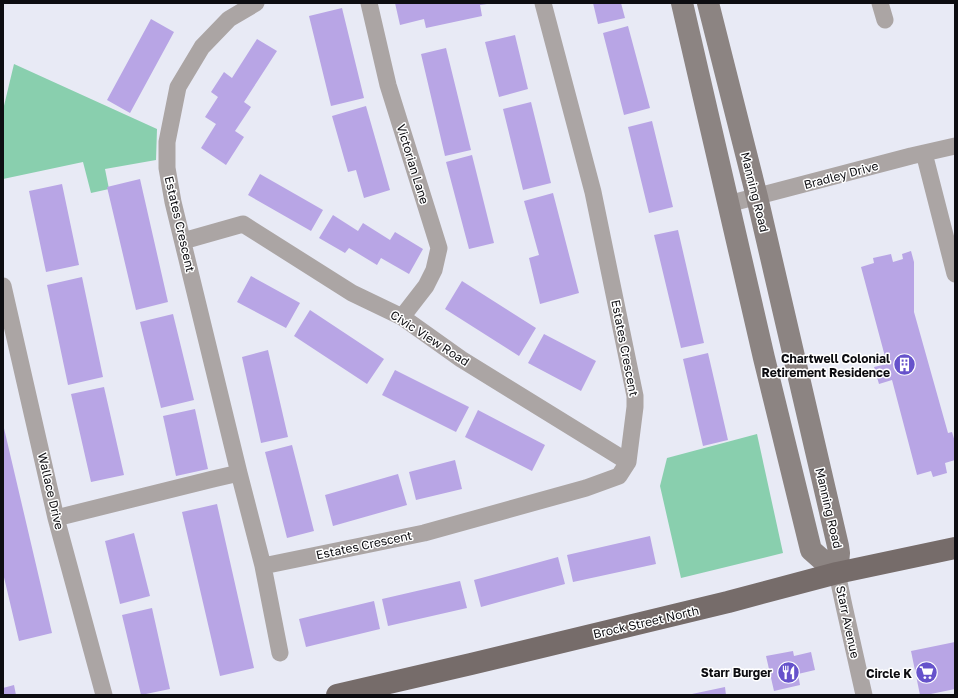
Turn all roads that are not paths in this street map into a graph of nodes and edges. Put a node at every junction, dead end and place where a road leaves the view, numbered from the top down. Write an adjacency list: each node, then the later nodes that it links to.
1 (256, 3): 12 (street, Estates Crescent)
2 (369, 3): 15 (street, Victorian Lane)
3 (543, 3): 16 (street, Estates Crescent)
4 (682, 3): 11 (main road, Manning Road)
5 (708, 3): 10 (main road, Manning Road)
6 (880, 3): 7 (street)
7 (885, 20)
8 (955, 146): 9 (street, Bradley Drive)
9 (924, 153): 10 (street, Bradley Drive); 13 (street)
10 (757, 197): 11 (street, Bradley Drive); 21 (main road, Manning Road)
11 (728, 204): 21 (main road, Manning Road)
12 (183, 241): 15 (street, Civic View Road); 17 (street, Estates Crescent)
13 (955, 274)
14 (3, 286): 18 (street, Wallace Drive)
15 (402, 317): 16 (street, Civic View Road)
16 (628, 462): 20 (street, Estates Crescent)
17 (239, 473): 18 (street); 20 (street, Estates Crescent)
18 (56, 518): 23 (street, Wallace Drive)
19 (955, 548): 21 (main road, Brock Street North)
20 (263, 566): 22 (street, Estates Crescent)
21 (837, 573): 24 (main road, Brock Street North); 25 (street, Starr Avenue)
22 (280, 653)
23 (104, 695)
24 (337, 695)
25 (864, 695)

